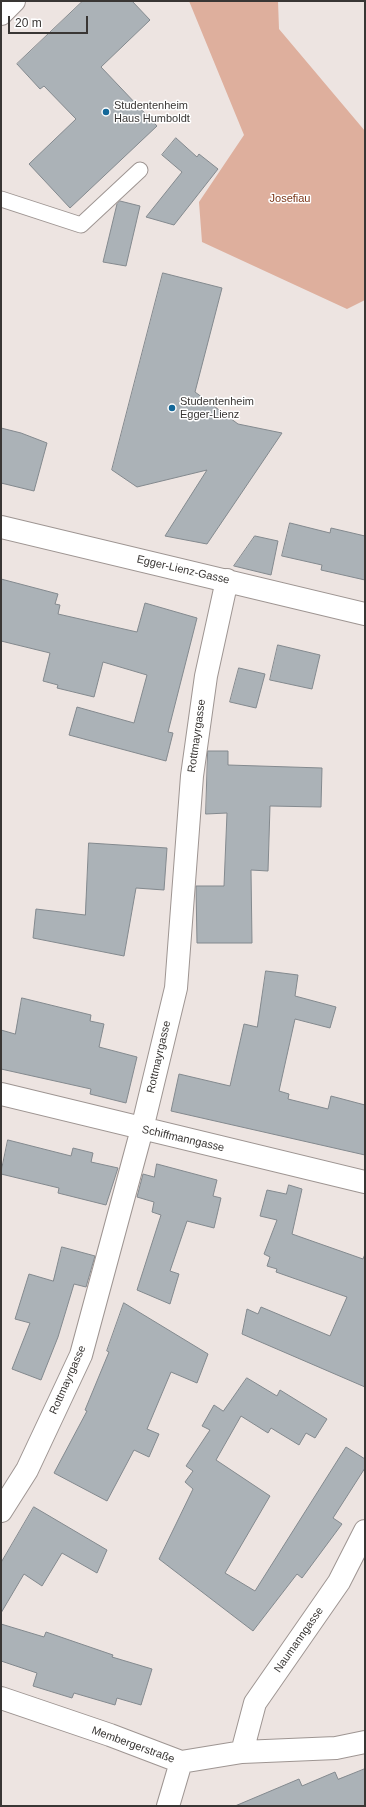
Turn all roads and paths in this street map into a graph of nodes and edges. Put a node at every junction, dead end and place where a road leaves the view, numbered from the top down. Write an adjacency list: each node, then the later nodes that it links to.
1 (14, 1): 2 (street)
2 (1, 14)
3 (140, 170): 4 (lane)
4 (1, 199)
5 (1, 527): 6 (street, Egger-Lienz-Gasse)
6 (227, 580): 7 (street, Egger-Lienz-Gasse); 9 (street, Rottmayrgasse)
7 (365, 614)
8 (1, 1094): 9 (street, Schiffmanngasse)
9 (142, 1129): 10 (street, Schiffmanngasse); 11 (street, Rottmayrgasse)
10 (365, 1182)
11 (1, 1510)
12 (365, 1531): 15 (street, Naumanngasse)
13 (1, 1698): 16 (street, Membergerstraße)
14 (365, 1742): 15 (street, Membergerstraße)
15 (242, 1752): 16 (street, Membergerstraße)
16 (181, 1762): 17 (street)
17 (168, 1806)

